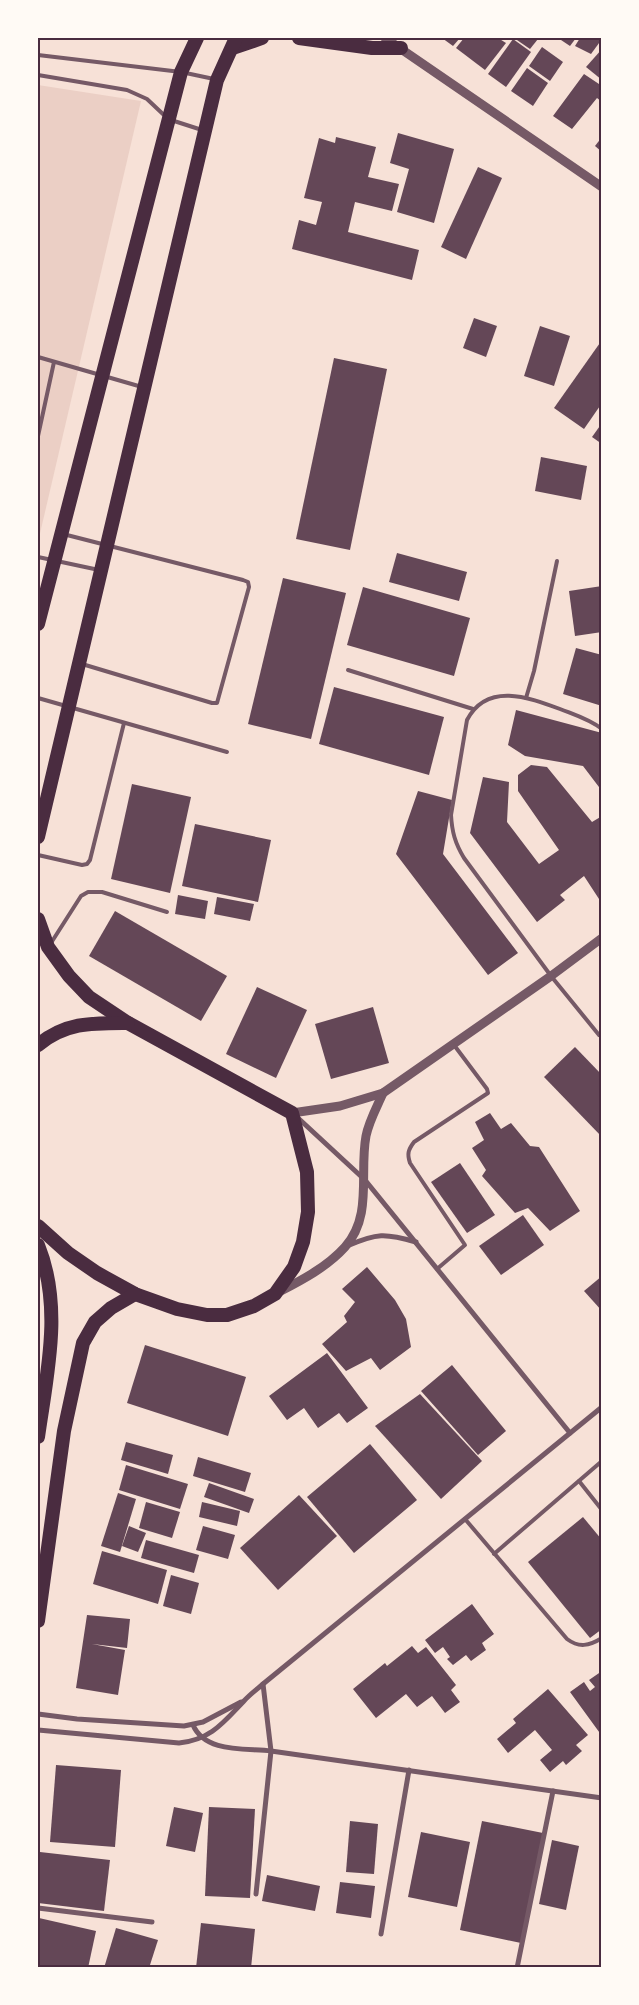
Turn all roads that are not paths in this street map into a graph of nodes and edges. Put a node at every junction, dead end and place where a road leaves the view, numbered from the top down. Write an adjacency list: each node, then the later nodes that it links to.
1 (197, 38): 8 (highway)
2 (262, 38): 5 (highway)
3 (299, 38): 6 (highway)
4 (385, 38): 6 (street)
5 (234, 43): 10 (highway)
6 (402, 48): 13 (street)
7 (38, 55): 8 (lane)
8 (181, 72): 10 (lane); 11 (highway)
9 (38, 75): 11 (lane)
10 (217, 80): 12 (highway)
11 (169, 119): 12 (lane); 16 (highway)
12 (205, 131): 17 (highway)
13 (602, 187)
14 (38, 357): 15 (lane)
15 (54, 362): 16 (lane); 18 (lane)
16 (102, 375): 17 (lane); 19 (highway)
17 (144, 388): 20 (highway)
18 (38, 436)
19 (61, 533): 20 (lane); 22 (highway)
20 (107, 544): 24 (highway); 26 (lane)
21 (38, 557): 22 (lane)
22 (54, 560): 24 (lane); 25 (highway)
23 (557, 560): 29 (lane)
24 (100, 571): 26 (highway)
25 (38, 624)
26 (79, 663): 30 (highway)
27 (348, 670): 31 (lane)
28 (38, 698): 30 (lane)
29 (526, 698): 31 (lane); 33 (lane)
30 (68, 706): 32 (lane); 35 (highway)
31 (473, 710): 41 (lane)
32 (124, 723): 34 (lane); 36 (lane)
33 (602, 729)
34 (227, 752)
35 (38, 837)
36 (38, 855)
37 (167, 912): 40 (lane)
38 (38, 919): 40 (highway)
39 (600, 942): 41 (street)
40 (48, 947): 42 (highway)
41 (552, 976): 43 (lane); 44 (street)
42 (128, 1023): 45 (highway); 47 (highway)
43 (602, 1036)
44 (454, 1044): 46 (street); 53 (lane)
45 (38, 1045)
46 (383, 1093): 47 (street); 48 (street)
47 (292, 1113): 48 (street); 55 (highway)
48 (365, 1180): 50 (street); 52 (street)
49 (38, 1226): 54 (highway)
50 (416, 1242): 52 (street); 53 (street)
51 (38, 1245): 58 (highway)
52 (346, 1246): 55 (street)
53 (437, 1268): 57 (street)
54 (135, 1294): 55 (highway); 64 (highway)
55 (275, 1294)
56 (602, 1407): 57 (street)
57 (570, 1433): 62 (street)
58 (38, 1437)
59 (602, 1461): 60 (lane)
60 (579, 1481): 61 (lane); 63 (lane)
61 (602, 1510)
62 (465, 1519): 63 (lane); 66 (street)
63 (494, 1554): 65 (lane)
64 (38, 1621)
65 (602, 1638)
66 (263, 1684): 67 (street); 72 (street)
67 (243, 1701): 69 (street); 71 (street)
68 (38, 1714): 69 (street)
69 (193, 1725): 71 (street)
70 (38, 1730): 71 (street)
71 (202, 1738): 72 (street)
72 (271, 1751): 73 (street); 76 (street)
73 (409, 1770): 74 (street); 79 (street)
74 (553, 1791): 75 (street); 80 (street)
75 (602, 1798)
76 (256, 1894)
77 (38, 1908): 78 (street)
78 (152, 1922)
79 (381, 1934)
80 (517, 1968)

